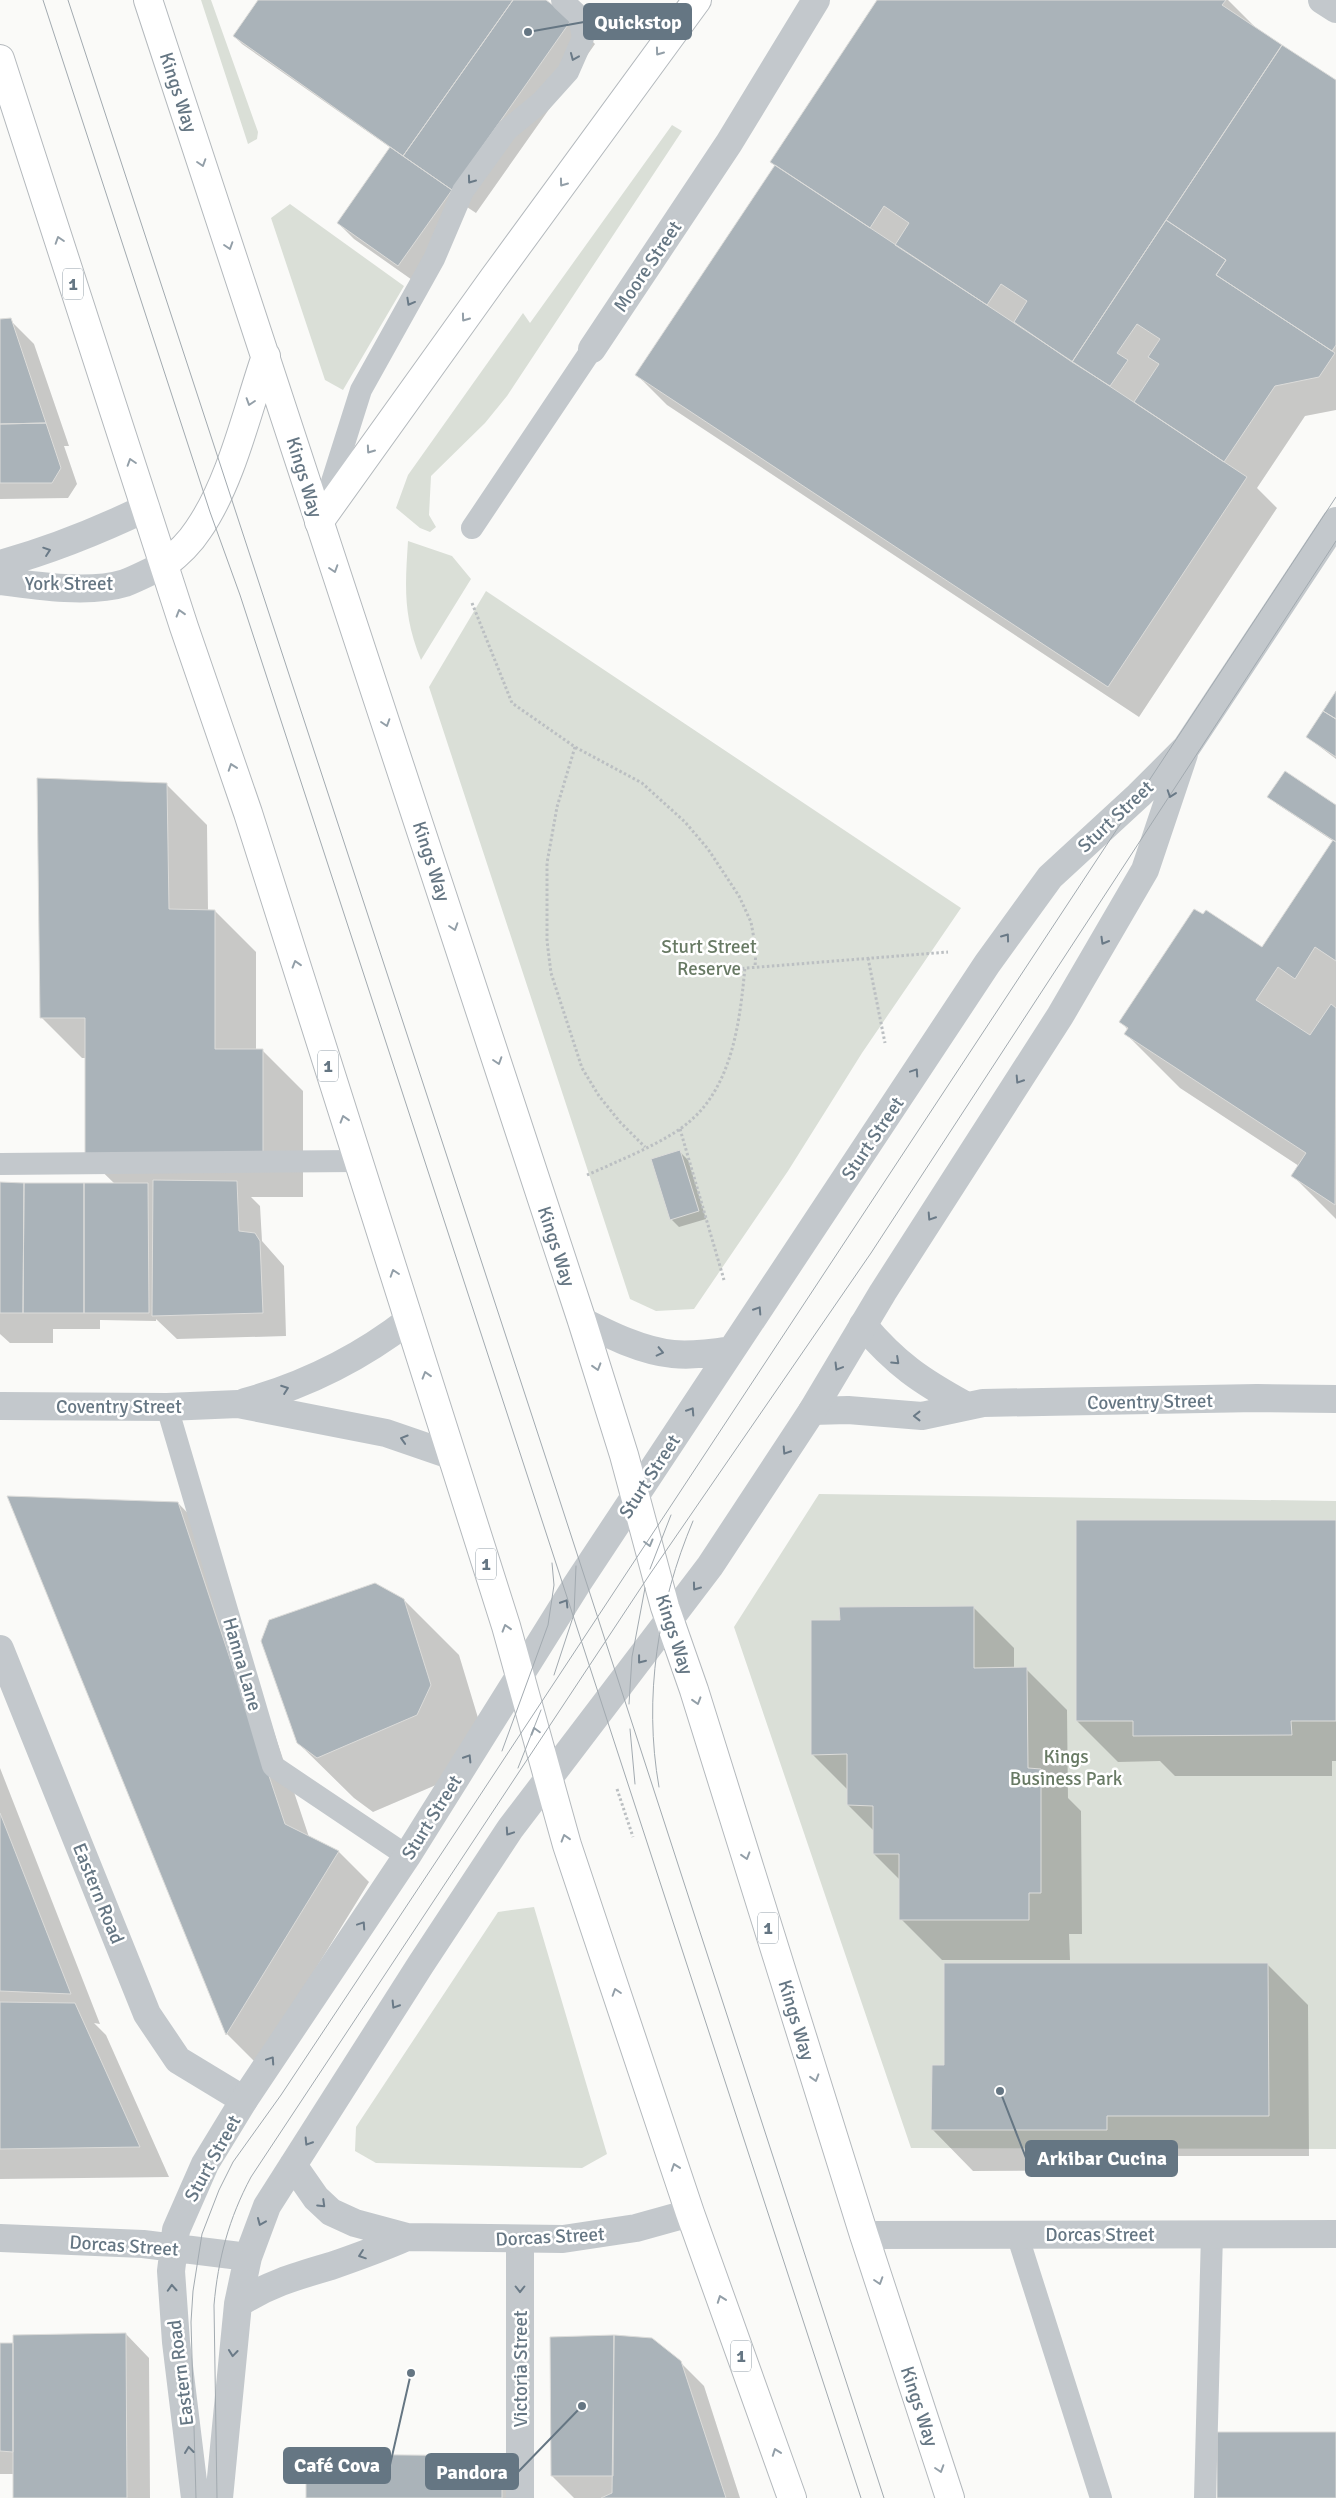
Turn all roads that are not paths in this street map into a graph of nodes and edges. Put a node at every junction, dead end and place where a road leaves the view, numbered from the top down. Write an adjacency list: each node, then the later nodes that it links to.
1 (148, 0): 9 (highway, Kings Way / 1, one-way to 9)
2 (562, 0): 12 (lane, one-way to 12)
3 (697, 0): 12 (highway, one-way to 12)
4 (816, 0): 8 (street, Moore Street)
5 (1322, 0): 6 (street)
6 (1336, 9)
7 (0, 59): 10 (highway, 1, one-way to 7)
8 (592, 349): 13 (lane, Moore Street)
9 (266, 356): 12 (highway, Kings Way / 1); 15 (highway, one-way to 15)
10 (146, 508): 14 (street, York Street, one-way to 10); 15 (highway, 1)
11 (1336, 521): 17 (street, Sturt Street)
12 (319, 522): 21 (highway, Kings Way / 1, one-way to 21)
13 (472, 528)
14 (0, 564)
15 (164, 565): 16 (street, York Street); 18 (highway, 1, one-way to 15)
16 (0, 581)
17 (1186, 748): 22 (street, Sturt Street, one-way to 22); 23 (street, Sturt Street, one-way to 17)
18 (358, 1162): 19 (lane); 20 (highway, 1, one-way to 18)
19 (0, 1164)
20 (409, 1320): 25 (street, Coventry Street, one-way to 20); 30 (highway, 1, one-way to 20)
21 (582, 1321): 23 (street, one-way to 23); 31 (highway, Kings Way / 1, one-way to 31)
22 (863, 1325): 27 (street, one-way to 27); 29 (street, Sturt Street, one-way to 29)
23 (731, 1350): 31 (street, Sturt Street, one-way to 23)
24 (1336, 1399): 27 (street, Coventry Street)
25 (238, 1404): 28 (street, Coventry Street); 30 (street, Coventry Street, one-way to 25)
26 (0, 1406): 28 (street, Coventry Street)
27 (965, 1406): 29 (street, Coventry Street, one-way to 29)
28 (167, 1407): 36 (lane, Hanna Lane)
29 (812, 1410): 32 (street, Sturt Street, one-way to 32)
30 (450, 1455): 34 (highway, 1, one-way to 30)
31 (635, 1496): 32 (highway, Kings Way / 1, one-way to 32); 34 (street, Sturt Street, one-way to 31)
32 (670, 1621): 35 (street, Sturt Street, one-way to 35); 43 (highway, Kings Way / 1, one-way to 43)
33 (0, 1649): 37 (street, Eastern Road)
34 (520, 1674): 35 (highway, 1, one-way to 34); 36 (street, Sturt Street, one-way to 34)
35 (548, 1778): 38 (street, Sturt Street, one-way to 38); 39 (highway, 1, one-way to 35)
36 (408, 1856): 37 (street, Sturt Street, one-way to 36)
37 (244, 2100): 47 (street, Sturt Street)
38 (293, 2165): 44 (street, Dorcas Street, one-way to 44); 48 (street, Sturt Street, one-way to 48)
39 (690, 2213): 46 (street, Dorcas Street); 53 (highway, 1, one-way to 39)
40 (1018, 2234): 41 (street, Dorcas Street); 43 (street, Dorcas Street); 55 (lane)
41 (1212, 2234): 42 (street, Dorcas Street); 56 (lane)
42 (1336, 2234)
43 (864, 2235): 54 (highway, Kings Way / 1, one-way to 54)
44 (407, 2237): 46 (street, Dorcas Street); 49 (street, Dorcas Street, one-way to 49)
45 (0, 2238): 47 (street, Dorcas Street)
46 (520, 2240): 52 (street, Victoria Street, one-way to 52)
47 (172, 2247): 48 (street, Dorcas Street); 50 (street, Eastern Road, one-way to 47)
48 (248, 2257): 49 (street, Eastern Road)
49 (238, 2304): 51 (street, Eastern Road, one-way to 51)
50 (195, 2498)
51 (219, 2498)
52 (520, 2498)
53 (792, 2498)
54 (950, 2498)
55 (1101, 2498)
56 (1205, 2498)

